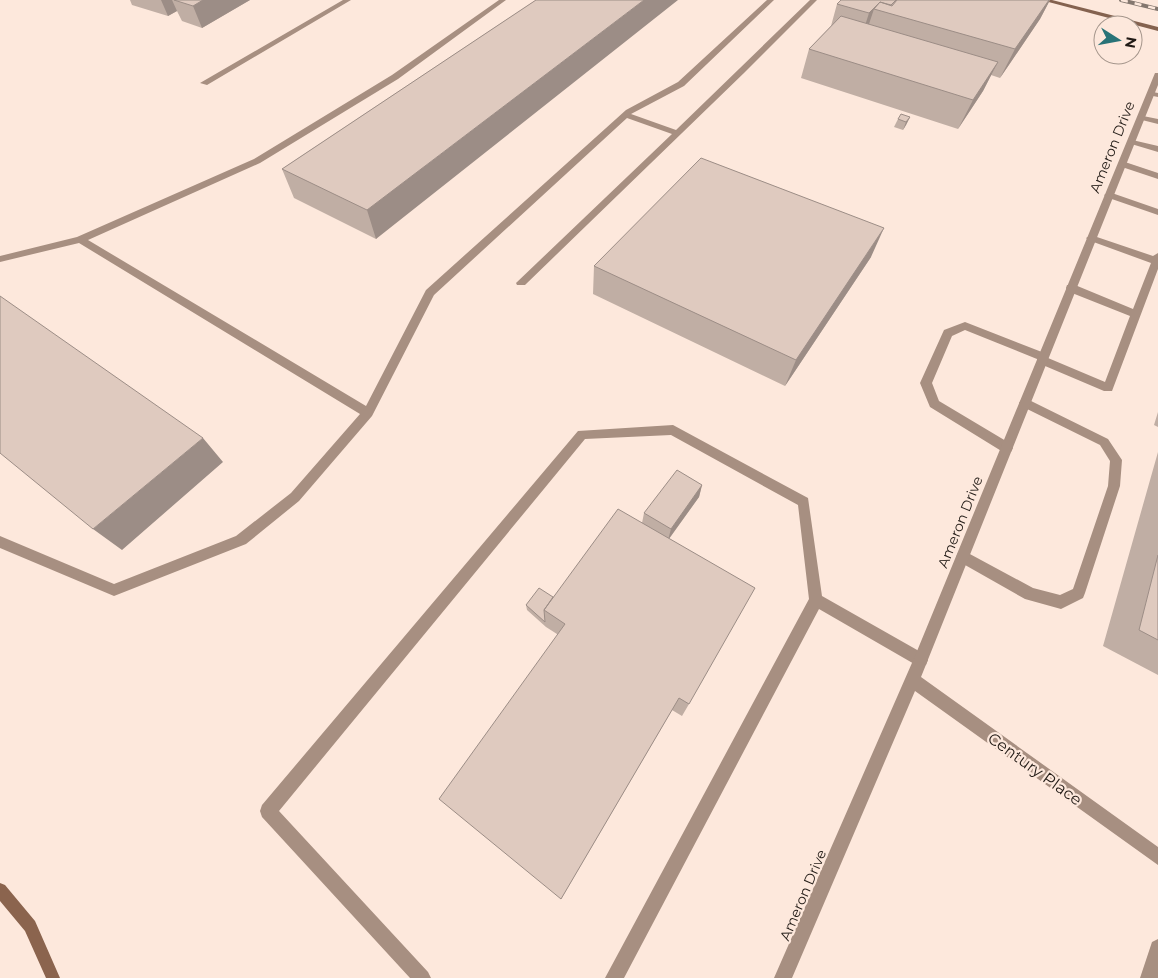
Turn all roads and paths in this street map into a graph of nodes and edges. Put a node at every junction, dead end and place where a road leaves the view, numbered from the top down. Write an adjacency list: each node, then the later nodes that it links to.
1 (348, 0): 8 (street)
2 (503, 0): 21 (street)
3 (771, 0): 10 (street)
4 (814, 0): 13 (street)
5 (1044, 0): 6 (main road)
6 (1158, 29)
7 (1158, 75): 9 (street, Ameron Drive)
8 (204, 83)
9 (1154, 94): 11 (street, Ameron Drive)
10 (626, 115): 13 (street); 29 (street)
11 (1141, 117): 12 (street); 14 (street, Ameron Drive)
12 (1158, 122)
13 (678, 133): 24 (street)
14 (1131, 141): 15 (street); 16 (street, Ameron Drive)
15 (1158, 149)
16 (1122, 164): 17 (street); 18 (street, Ameron Drive)
17 (1158, 176)
18 (1109, 195): 19 (street); 20 (street, Ameron Drive)
19 (1158, 212)
20 (1091, 238): 22 (street); 25 (street, Ameron Drive)
21 (80, 240): 23 (street); 29 (street)
22 (1157, 258): 26 (street)
23 (0, 259)
24 (521, 283)
25 (1071, 288): 26 (street); 27 (street, Ameron Drive)
26 (1136, 314): 27 (street)
27 (1043, 359): 28 (street, Ameron Drive); 30 (street)
28 (1025, 404): 30 (street, Ameron Drive); 32 (street)
29 (368, 413): 31 (street)
30 (1007, 448): 32 (street, Ameron Drive)
31 (0, 542)
32 (963, 557): 34 (street, Ameron Drive)
33 (816, 600): 34 (street); 38 (street); 39 (street)
34 (921, 660): 35 (street, Ameron Drive)
35 (912, 680): 36 (street, Century Place); 40 (street, Ameron Drive)
36 (1158, 857)
37 (1158, 948): 41 (street)
38 (422, 978)
39 (614, 978)
40 (783, 978)
41 (1149, 978)

